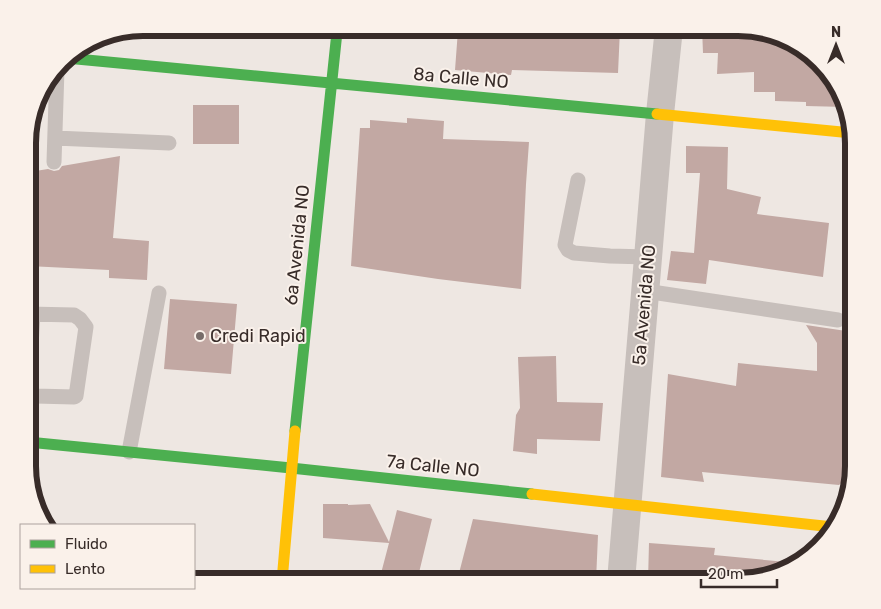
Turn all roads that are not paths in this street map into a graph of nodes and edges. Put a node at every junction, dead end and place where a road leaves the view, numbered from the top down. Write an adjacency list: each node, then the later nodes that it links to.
1 (337, 36): 5 (street, 6a Avenida NO)
2 (668, 36): 6 (street, 5a Avenida NO)
3 (78, 59): 5 (street, 8a Calle NO)
4 (57, 81): 8 (lane)
5 (332, 83): 6 (street, 8a Calle NO); 20 (street, 6a Avenida NO)
6 (660, 114): 7 (street, 8a Calle NO); 12 (street, 5a Avenida NO)
7 (844, 132)
8 (55, 138): 9 (lane); 10 (lane)
9 (168, 143)
10 (54, 162)
11 (578, 180): 12 (lane)
12 (648, 257): 13 (street, 5a Avenida NO)
13 (644, 291): 16 (lane); 21 (street, 5a Avenida NO)
14 (159, 293): 19 (lane)
15 (36, 314): 17 (lane)
16 (838, 320)
17 (36, 396)
18 (36, 443): 19 (street, 7a Calle NO)
19 (129, 452): 20 (street, 7a Calle NO)
20 (292, 468): 21 (street, 7a Calle NO); 23 (street, 6a Avenida NO)
21 (627, 504): 22 (street, 7a Calle NO); 24 (street, 5a Avenida NO)
22 (826, 526)
23 (283, 573)
24 (622, 573)

